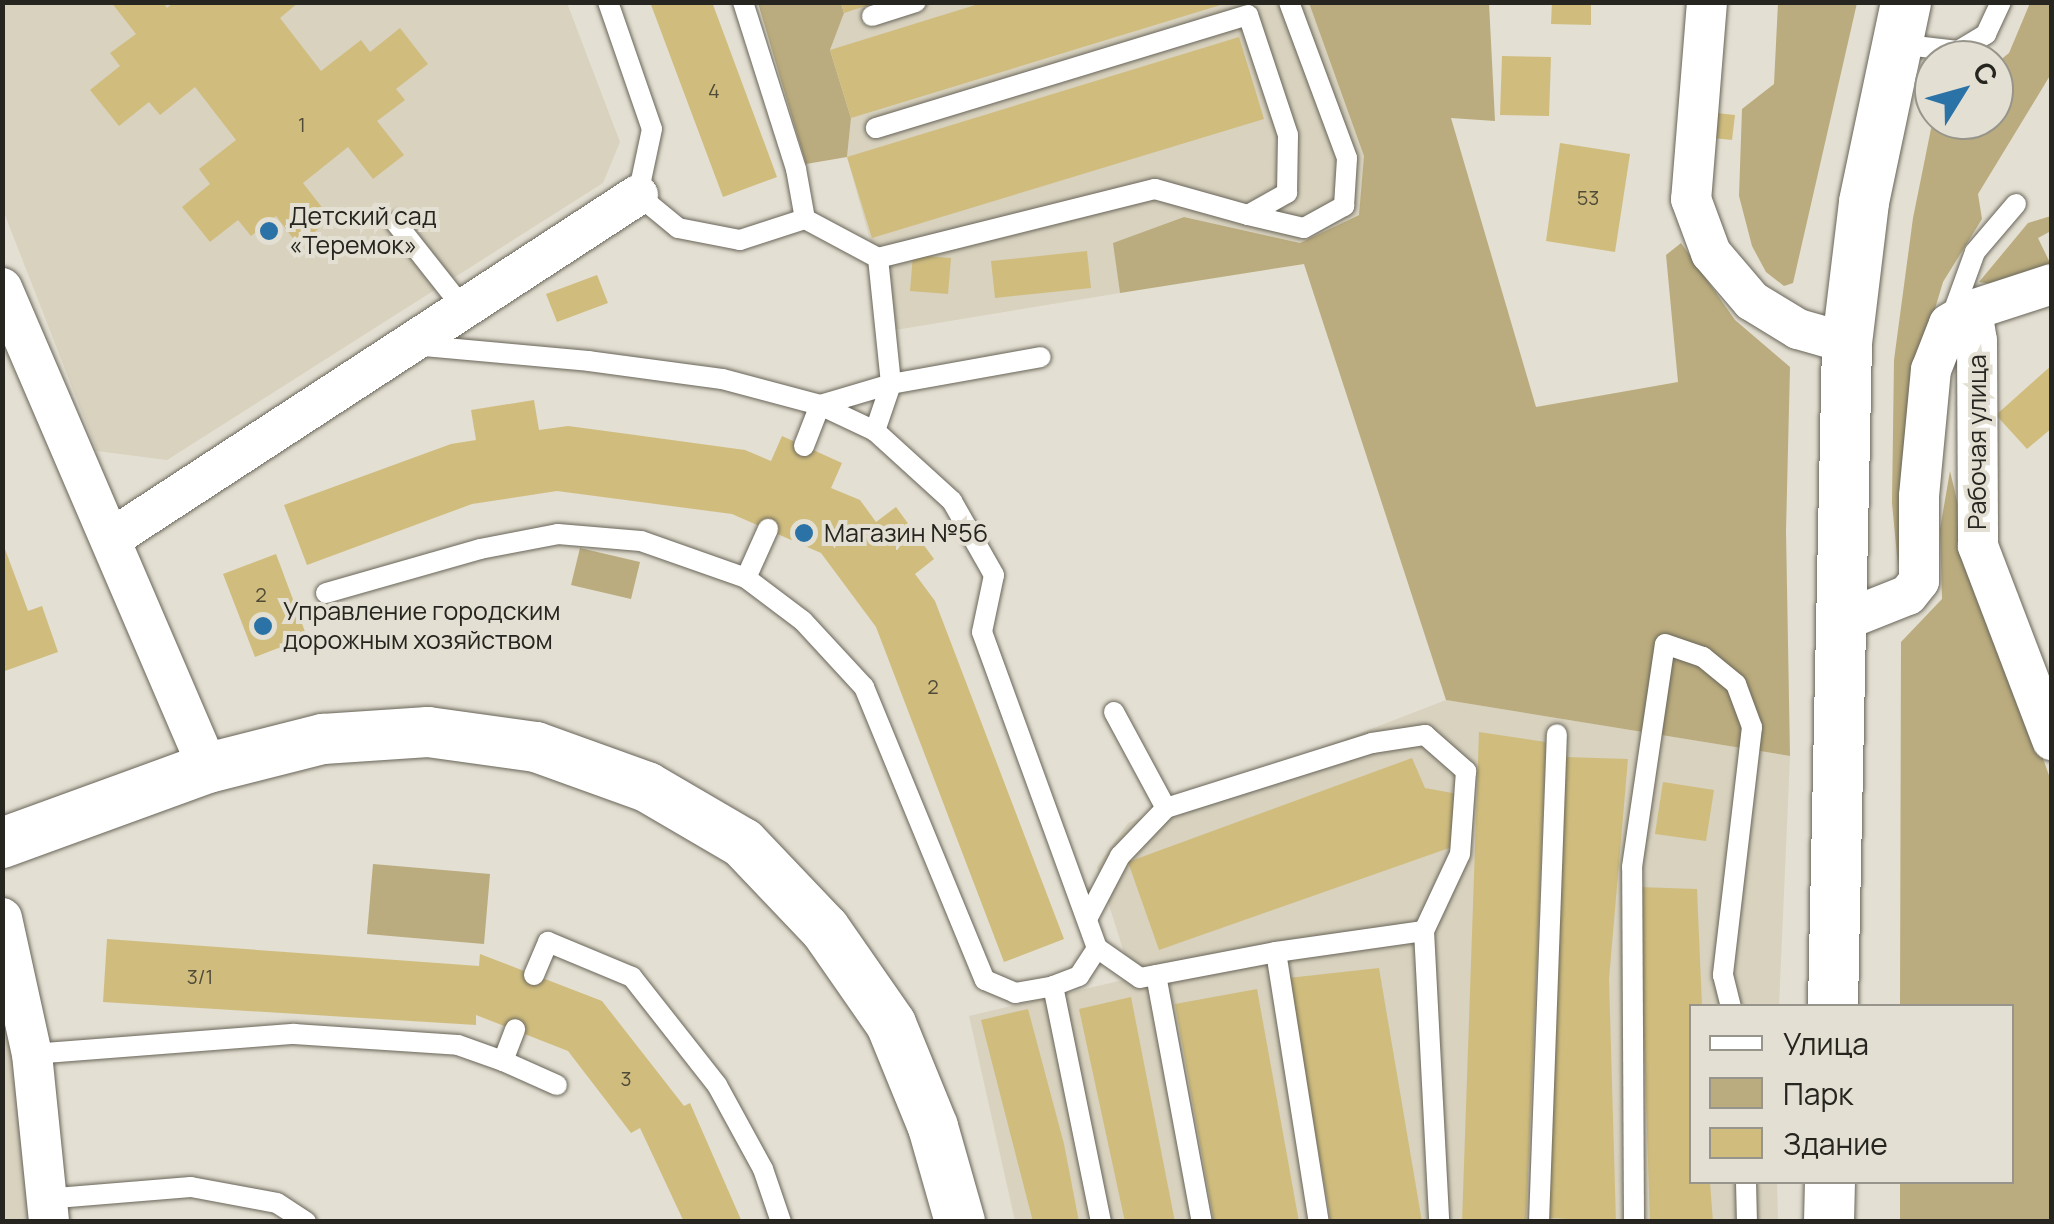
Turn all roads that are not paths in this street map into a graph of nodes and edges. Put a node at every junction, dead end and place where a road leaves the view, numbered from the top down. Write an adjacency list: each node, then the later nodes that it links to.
1 (608, 2): 10 (lane)
2 (743, 2): 13 (lane)
3 (916, 2): 7 (lane)
4 (1289, 2): 12 (lane)
5 (1707, 2): 20 (street)
6 (2000, 2): 8 (lane)
7 (872, 16)
8 (1901, 23): 20 (street)
9 (876, 128): 12 (lane)
10 (638, 195): 13 (lane); 18 (street)
11 (2016, 204): 19 (lane)
12 (1248, 215): 15 (lane)
13 (805, 219): 15 (lane)
14 (396, 224): 18 (lane)
15 (878, 258): 23 (lane)
16 (2052, 284): 19 (street)
17 (2, 288): 28 (street)
18 (464, 309): 21 (street)
19 (1961, 317): 31 (street, Рабочая улица); 34 (street, Рабочая улица)
20 (1847, 343): 31 (street)
21 (408, 345): 24 (lane); 28 (street)
22 (1041, 356): 23 (lane)
23 (891, 384): 24 (lane); 25 (lane)
24 (820, 405): 25 (lane); 26 (lane)
25 (875, 431): 38 (lane)
26 (804, 446)
27 (768, 530): 29 (lane)
28 (112, 538): 35 (street)
29 (746, 578): 30 (lane); 45 (lane)
30 (326, 593)
31 (1840, 622): 47 (street)
32 (1114, 712): 36 (lane)
33 (1557, 734): 62 (lane)
34 (2052, 740)
35 (208, 768): 37 (street); 57 (street)
36 (1166, 808): 38 (lane); 40 (lane)
37 (2, 842)
38 (1088, 917): 41 (lane)
39 (2, 918): 49 (street)
40 (1424, 931): 42 (lane); 61 (lane)
41 (1097, 948): 44 (lane); 45 (lane)
42 (1276, 952): 44 (lane); 60 (lane)
43 (534, 975): 56 (lane)
44 (1156, 975): 59 (lane)
45 (1053, 986): 58 (lane)
46 (1730, 1004): 63 (lane)
47 (1833, 1004)
48 (514, 1030): 50 (lane)
49 (32, 1054): 50 (lane); 54 (street)
50 (503, 1062): 51 (lane)
51 (557, 1085)
52 (1746, 1184): 64 (lane)
53 (1830, 1184): 65 (street)
54 (46, 1210): 55 (lane)
55 (306, 1222)
56 (781, 1222)
57 (960, 1222)
58 (1101, 1222)
59 (1202, 1222)
60 (1320, 1222)
61 (1439, 1222)
62 (1539, 1222)
63 (1634, 1222)
64 (1746, 1222)
65 (1830, 1222)

